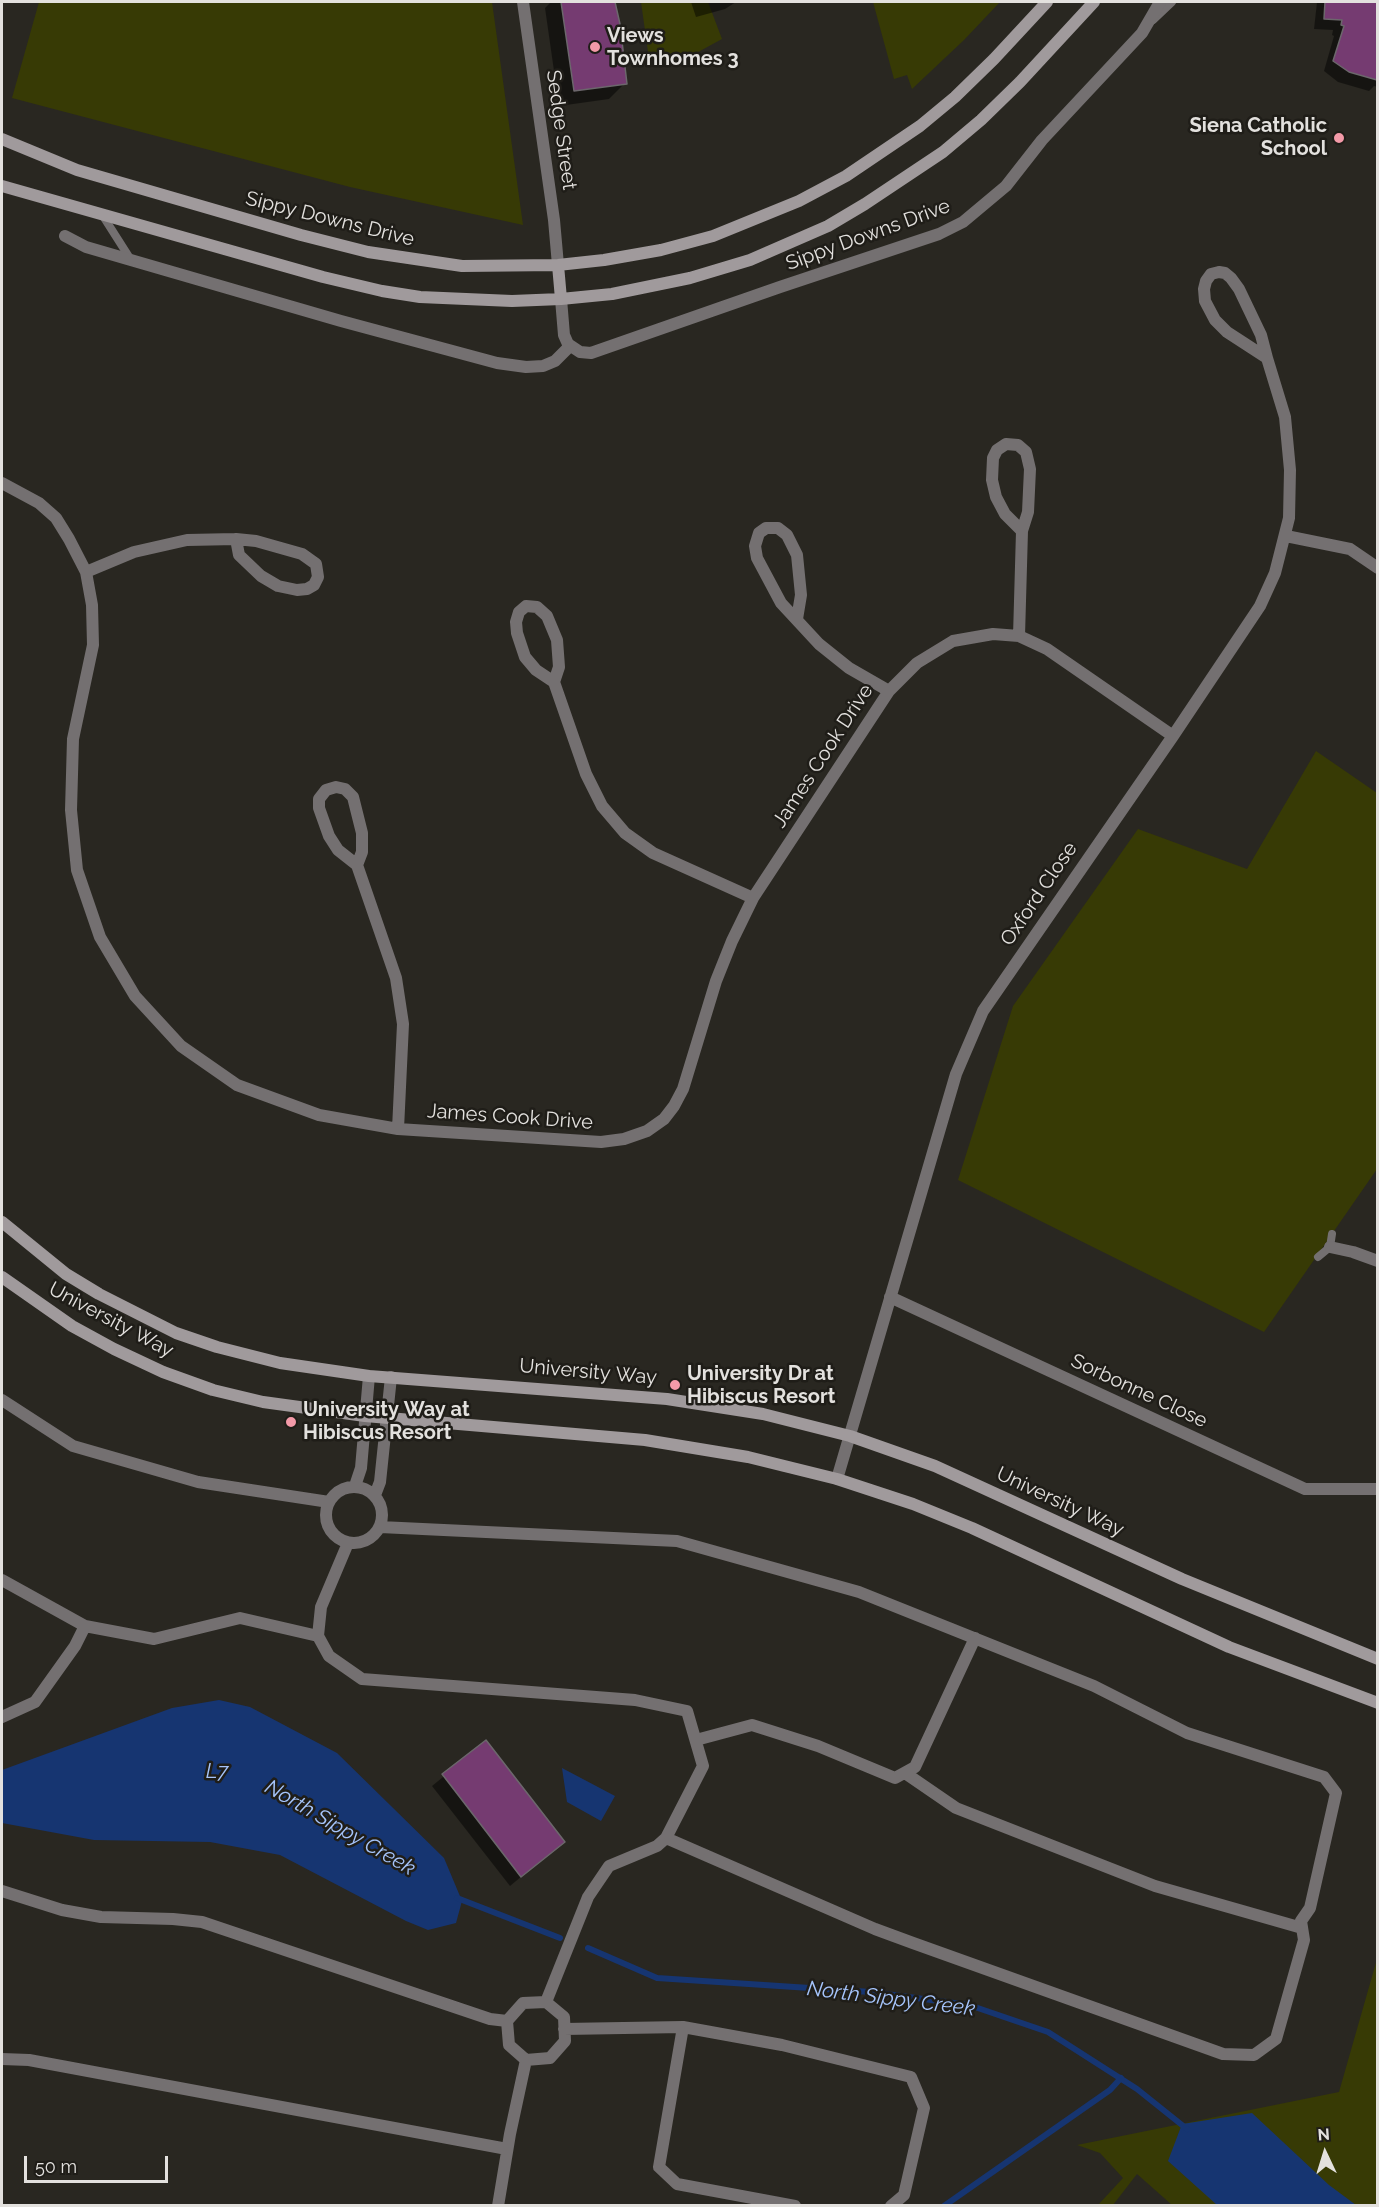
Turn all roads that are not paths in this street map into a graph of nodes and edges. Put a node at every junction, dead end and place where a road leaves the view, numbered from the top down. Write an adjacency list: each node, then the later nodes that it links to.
1 (523, 2): 12 (street, Sedge Street)
2 (1047, 2): 12 (main road, Sippy Downs Drive)
3 (1094, 2): 13 (main road, Sippy Downs Drive)
4 (1160, 2): 6 (street, Sippy Downs Drive)
5 (1172, 2): 6 (lane, Sippy Downs Drive)
6 (1145, 28): 14 (street, Sippy Downs Drive)
7 (2, 139): 12 (main road, Sippy Downs Drive)
8 (2, 186): 9 (main road, Sippy Downs Drive)
9 (103, 216): 11 (lane); 13 (main road, Sippy Downs Drive)
10 (66, 236): 11 (street)
11 (131, 260): 14 (street)
12 (558, 265): 13 (main road)
13 (561, 299): 14 (street)
14 (570, 346)
15 (1268, 358): 15 (street, Oxford Close); 18 (street, Oxford Close)
16 (2, 483): 21 (street, James Cook Drive)
17 (1022, 531): 17 (street); 23 (street)
18 (1286, 536): 20 (street); 26 (street, Oxford Close)
19 (236, 539): 19 (street); 21 (street)
20 (1377, 568)
21 (86, 572): 29 (street, James Cook Drive)
22 (797, 619): 22 (street); 25 (street)
23 (1019, 636): 25 (street, James Cook Drive); 26 (street, James Cook Drive)
24 (554, 682): 24 (street); 28 (street)
25 (889, 691): 28 (street, James Cook Drive)
26 (1173, 736): 36 (street, Oxford Close)
27 (357, 865): 27 (street); 29 (street)
28 (753, 898): 29 (street, James Cook Drive)
29 (398, 1128)
30 (2, 1222): 37 (main road, University Way)
31 (1332, 1234): 32 (lane)
32 (1330, 1247): 33 (lane); 34 (street)
33 (1318, 1257)
34 (1377, 1261)
35 (2, 1277): 40 (main road, University Way)
36 (890, 1297): 42 (street, Oxford Close); 45 (street, Sorbonne Close)
37 (369, 1376): 38 (main road, University Way); 40 (street)
38 (391, 1377): 41 (street); 42 (main road, University Way)
39 (2, 1400): 47 (street)
40 (365, 1416): 41 (main road, University Way); 44 (street)
41 (388, 1417): 43 (main road, University Way); 46 (street)
42 (850, 1436): 43 (street, Oxford Close); 54 (main road, University Way)
43 (837, 1479): 55 (main road, University Way)
44 (355, 1486): 46 (street); 47 (street)
45 (1377, 1489)
46 (375, 1495): 48 (street)
47 (329, 1502): 49 (street)
48 (380, 1527): 49 (street); 53 (street)
49 (348, 1543): 52 (street)
50 (2, 1580): 51 (street)
51 (85, 1626): 52 (street); 56 (street)
52 (318, 1636): 57 (street)
53 (975, 1638): 58 (street); 61 (street)
54 (1377, 1659)
55 (1377, 1703)
56 (2, 1717)
57 (696, 1740): 58 (street); 59 (street)
58 (905, 1773): 61 (street)
59 (666, 1838): 61 (street); 62 (street)
60 (2, 1891): 63 (street)
61 (1302, 1928)
62 (546, 2002): 63 (street); 65 (street)
63 (507, 2021): 67 (street)
64 (683, 2027): 65 (street); 70 (street); 71 (street)
65 (564, 2029): 67 (street)
66 (2, 2059): 68 (street)
67 (526, 2060): 68 (street)
68 (507, 2149): 69 (street)
69 (498, 2205)
70 (795, 2205)
71 (891, 2205)

